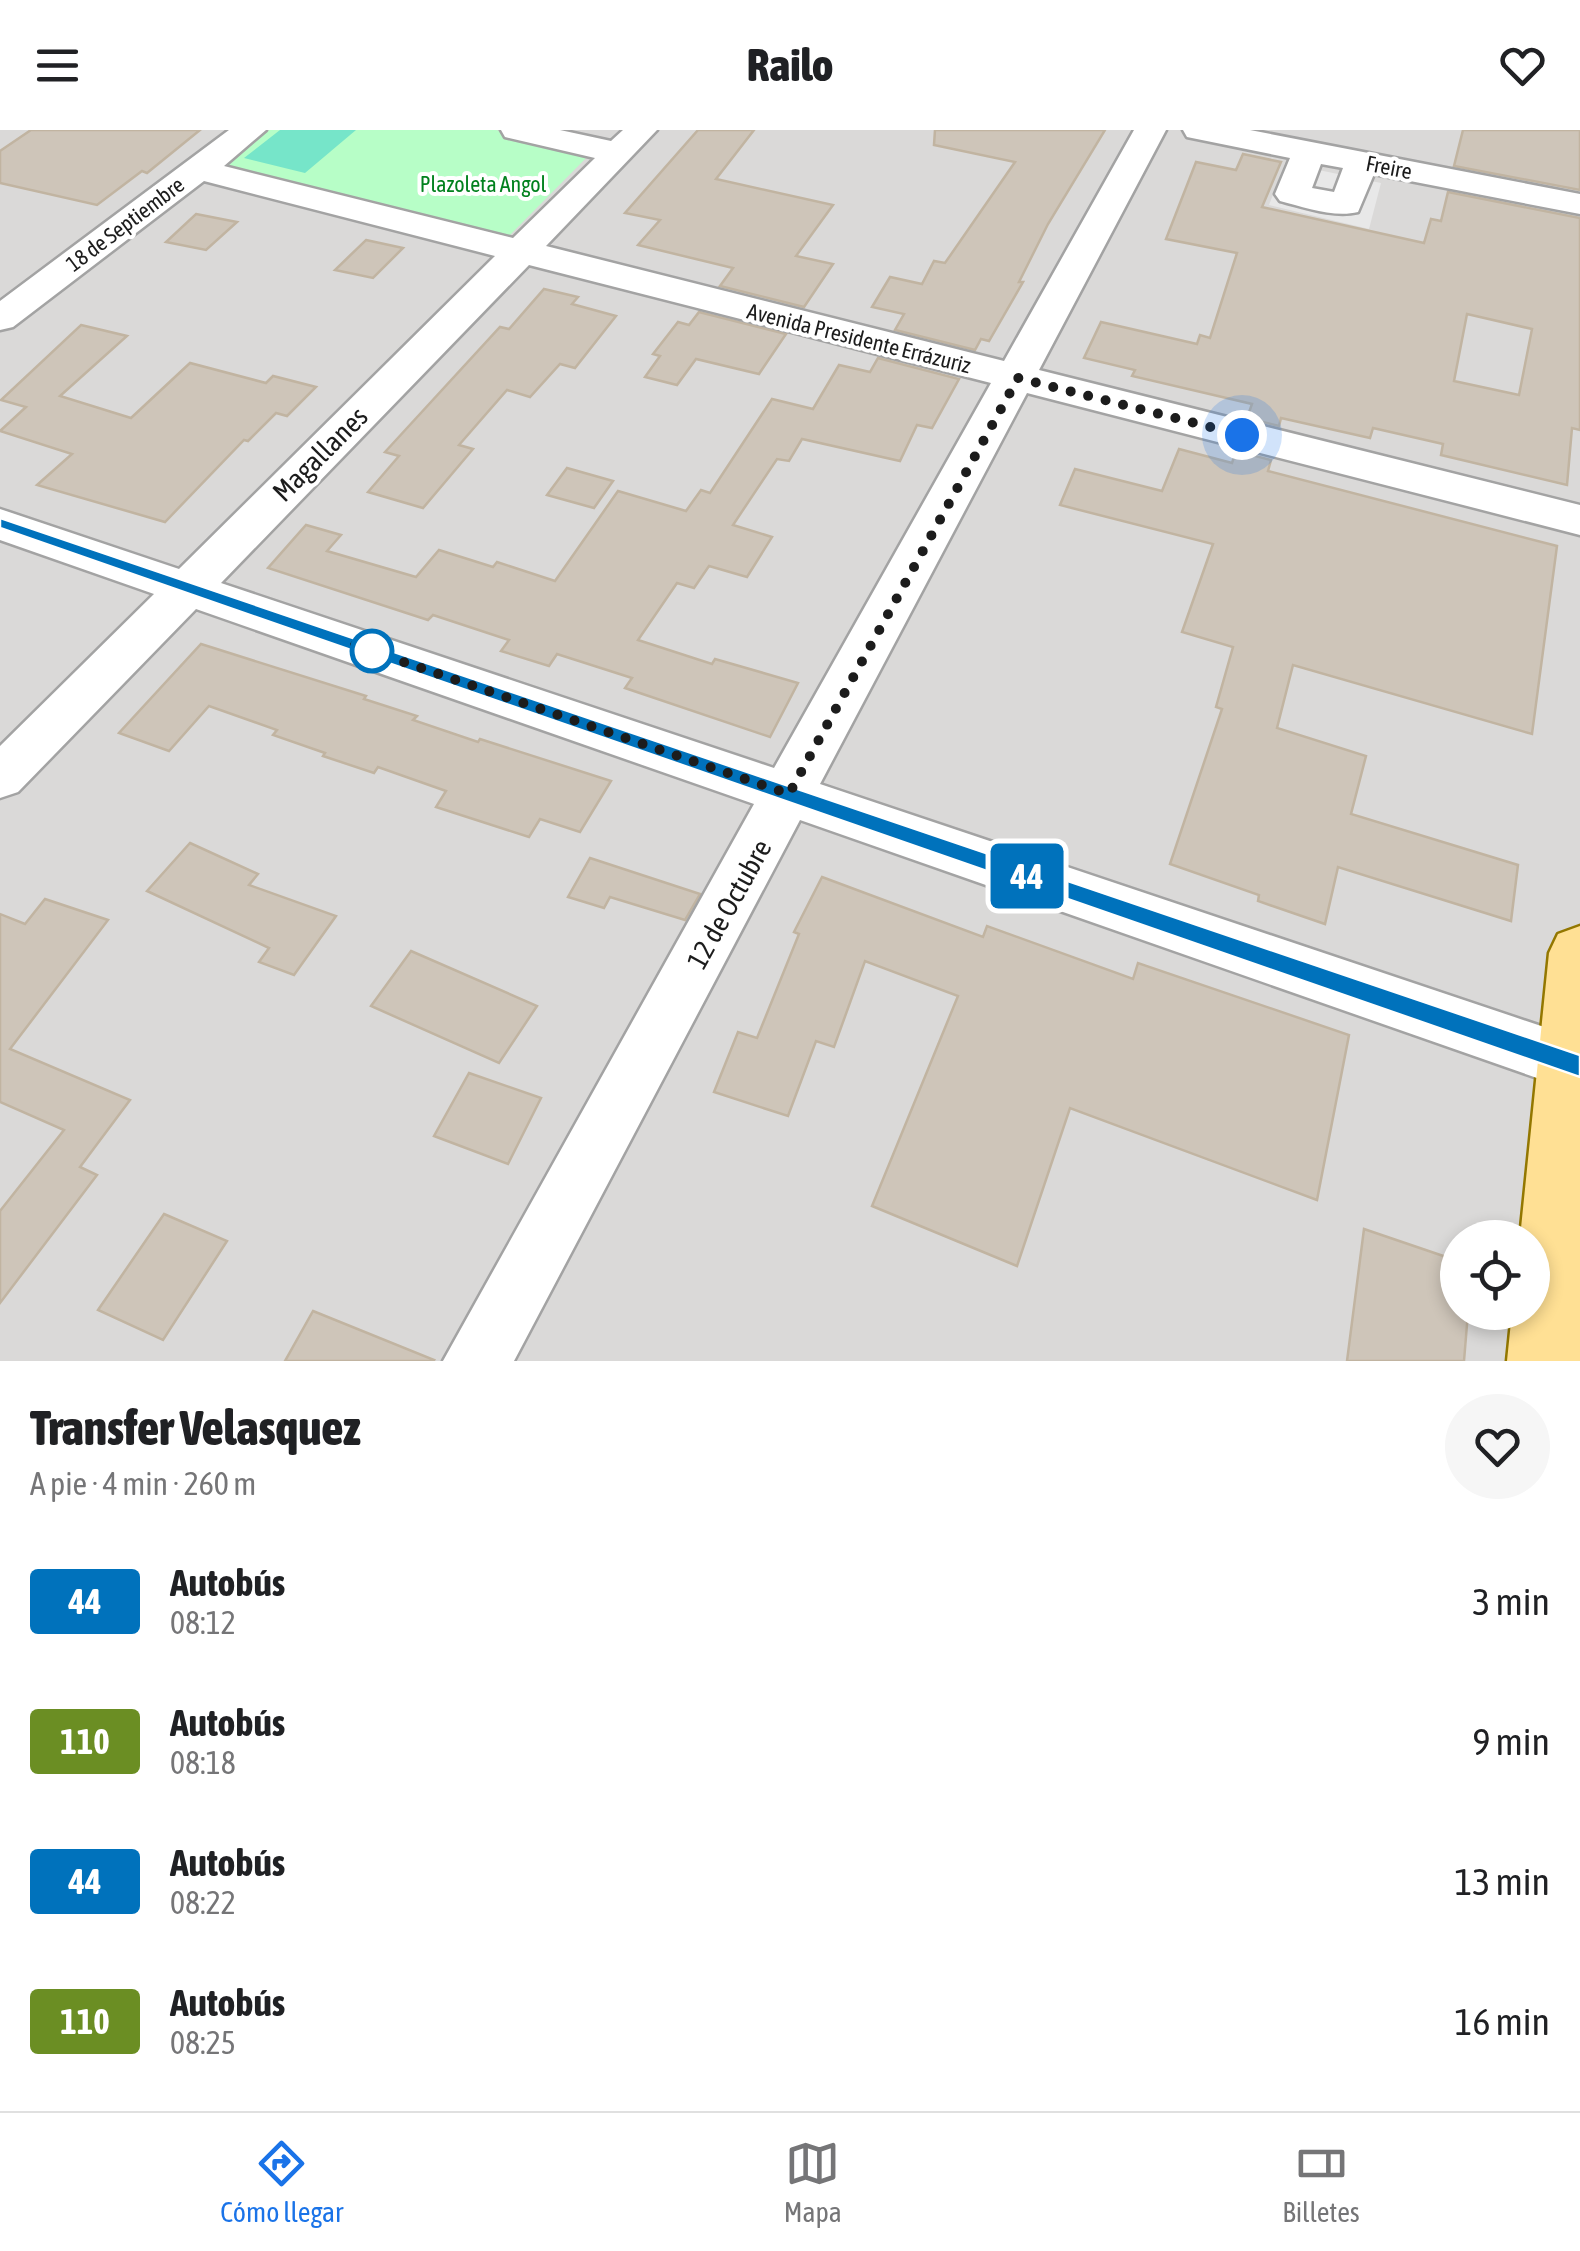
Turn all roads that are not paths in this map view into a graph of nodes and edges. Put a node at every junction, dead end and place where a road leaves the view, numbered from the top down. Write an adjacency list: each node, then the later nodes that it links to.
1 (250, 130): 6 (street, 18 de Septiembre)
2 (517, 130): 5 (street)
3 (1150, 130): 10 (street, 12 de Octubre)
4 (1199, 130): 7 (street, Freire)
5 (630, 142): 8 (street, Magallanes)
6 (198, 170): 8 (street, Avenida Presidente Errázuriz); 9 (street, 18 de Septiembre)
7 (1580, 204)
8 (521, 252): 10 (street, Avenida Presidente Errázuriz); 13 (street, Magallanes)
9 (0, 319)
10 (1018, 378): 11 (street, Avenida Presidente Errázuriz); 15 (street, 12 de Octubre)
11 (1580, 520)
12 (0, 524): 13 (street)
13 (187, 588): 14 (street, Magallanes); 15 (street)
14 (0, 778)
15 (789, 794): 17 (street); 18 (street, 12 de Octubre)
16 (1580, 953): 17 (main road)
17 (1575, 1064): 19 (main road)
18 (478, 1361)
19 (1544, 1361)

